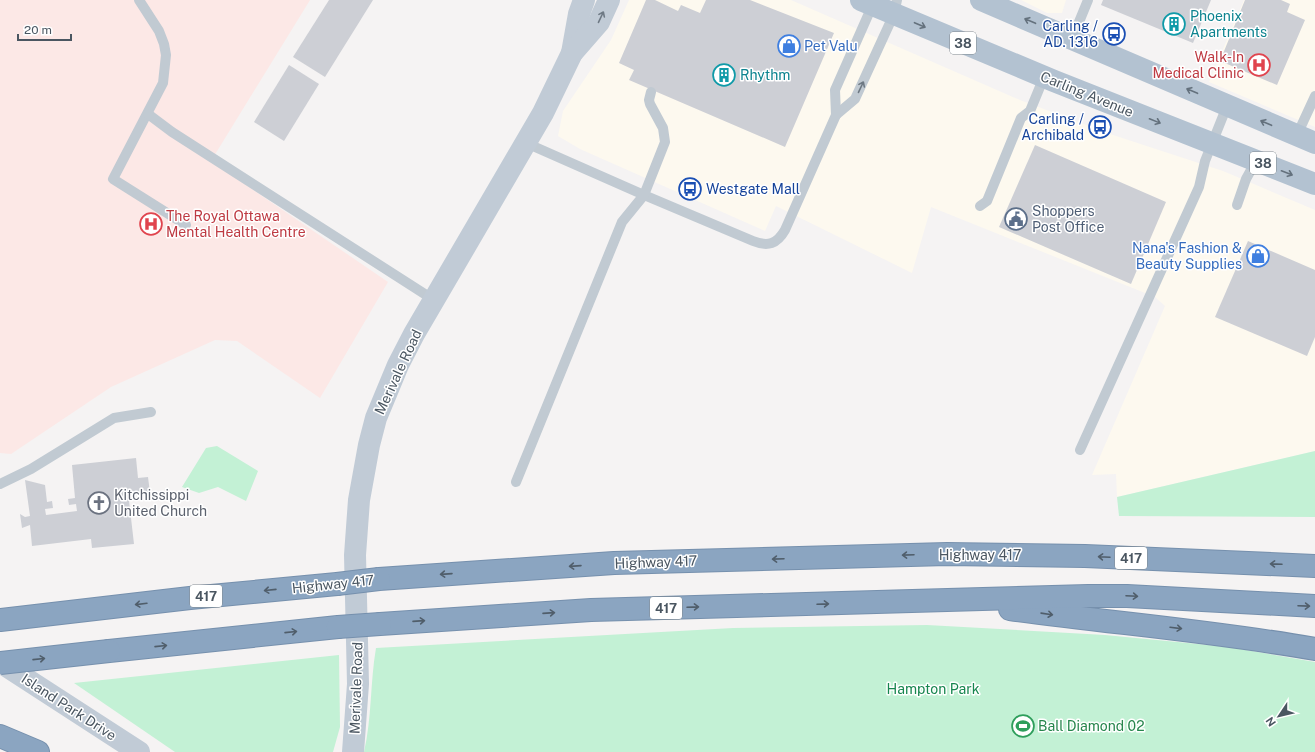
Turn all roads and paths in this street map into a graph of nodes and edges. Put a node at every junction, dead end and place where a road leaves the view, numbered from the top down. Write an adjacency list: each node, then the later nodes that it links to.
1 (139, 0): 15 (lane)
2 (584, 0): 10 (main road, Merivale Road)
3 (609, 0): 10 (main road, Merivale Road, one-way to 3)
4 (981, 0): 7 (main road)
5 (1088, 0): 9 (lane)
6 (869, 2): 8 (main road, Carling Avenue / 38); 16 (lane)
7 (1009, 6): 9 (main road, one-way to 7)
8 (896, 7): 11 (main road, Carling Avenue / 38, one-way to 11); 16 (lane, one-way to 8)
9 (1072, 39): 14 (main road, one-way to 9)
10 (572, 53): 18 (main road, Merivale Road)
11 (1044, 77): 19 (main road, Carling Avenue / 38, one-way to 19); 24 (lane)
12 (652, 92): 22 (lane)
13 (1315, 96): 17 (lane)
14 (1228, 106): 17 (main road, one-way to 14); 19 (lane)
15 (148, 114): 25 (lane); 26 (lane)
16 (836, 115): 22 (lane)
17 (1306, 139)
18 (526, 143): 22 (lane); 26 (main road, Merivale Road)
19 (1211, 143): 20 (main road, Carling Avenue / 38); 28 (lane)
20 (1256, 161): 21 (main road, Carling Avenue / 38, one-way to 21); 23 (lane)
21 (1315, 184)
22 (644, 195): 29 (lane)
23 (1237, 205)
24 (980, 206)
25 (186, 225)
26 (434, 300): 40 (main road, Merivale Road)
27 (151, 412): 30 (lane)
28 (1080, 450)
29 (516, 482)
30 (0, 484)
31 (1315, 566): 34 (highway, Highway 417 / 417, one-way to 34, bridge)
32 (953, 600): 33 (highway, 417, one-way to 33); 35 (highway, one-way to 35); 36 (highway, 417, one-way to 32, bridge)
33 (1315, 606)
34 (0, 620)
35 (1315, 649)
36 (0, 662): 39 (main road, Island Park Drive)
37 (0, 736): 38 (highway)
38 (38, 752)
39 (138, 752)
40 (353, 752)

